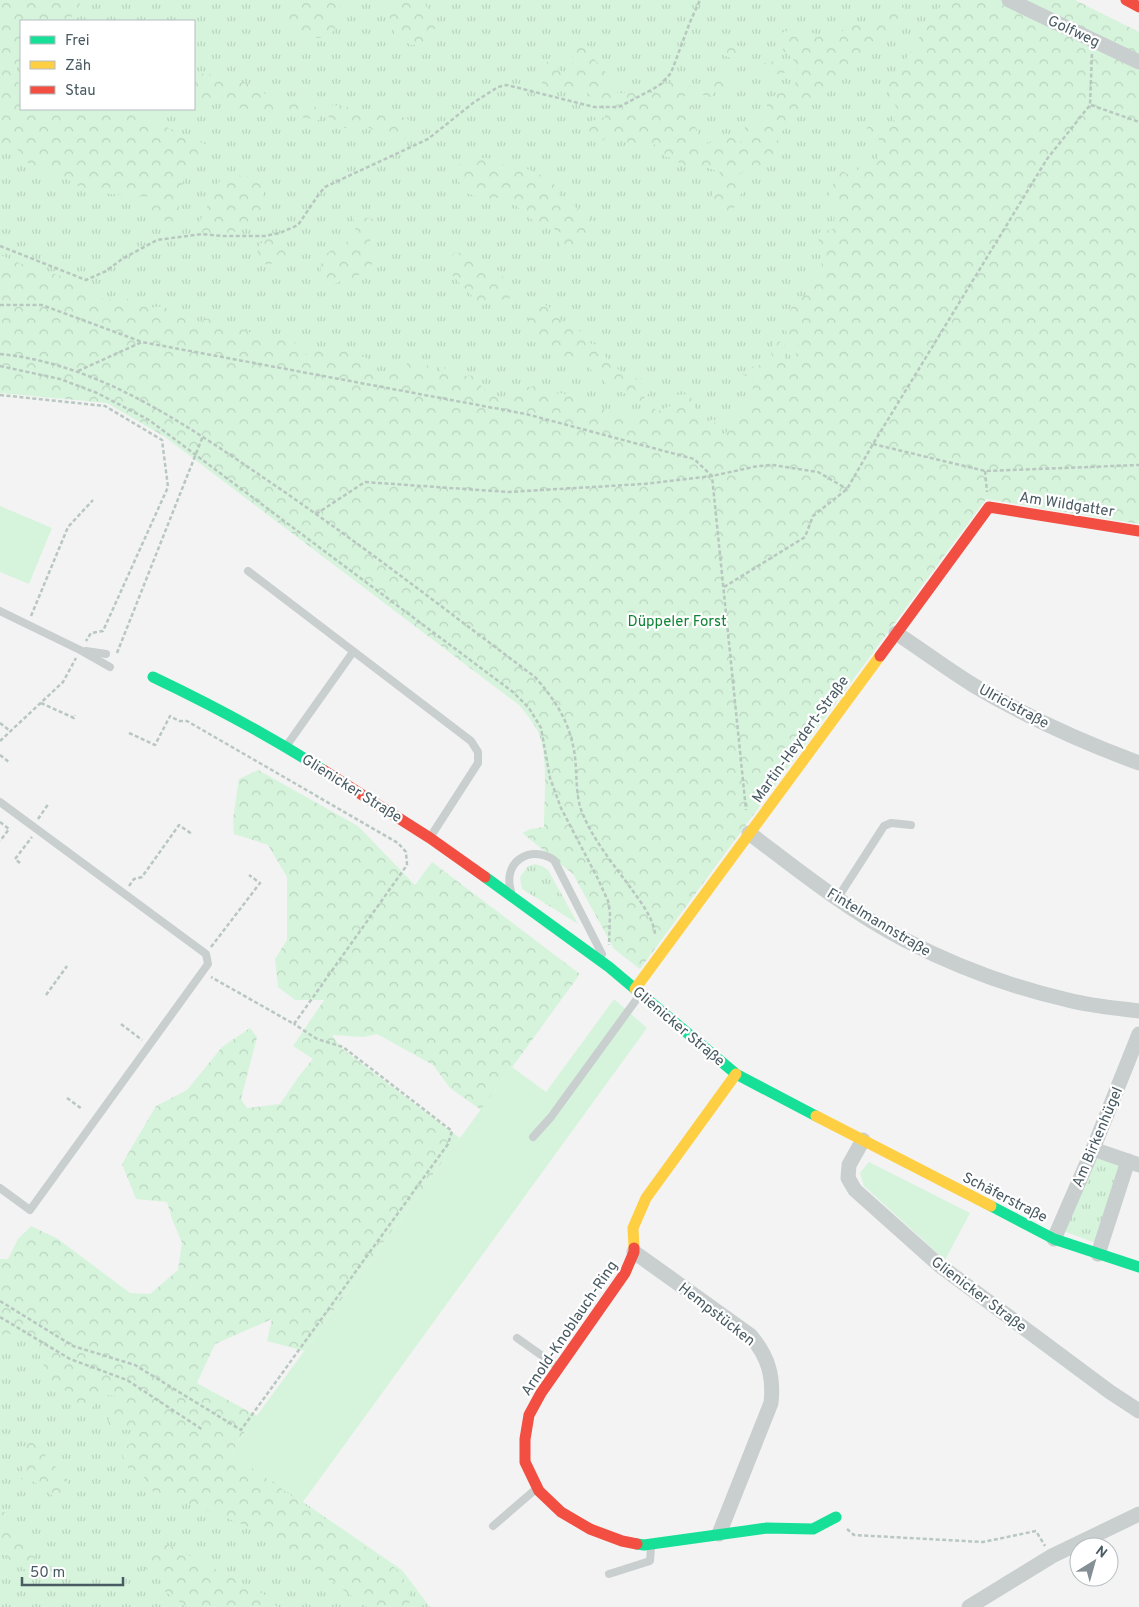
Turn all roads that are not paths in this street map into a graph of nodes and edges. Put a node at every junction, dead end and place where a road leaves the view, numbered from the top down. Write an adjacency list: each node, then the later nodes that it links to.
1 (1008, 0): 4 (street, Golfweg)
2 (1126, 0): 3 (street)
3 (1139, 7)
4 (1139, 62)
5 (990, 506): 6 (street, Am Wildgatter); 9 (street, Martin-Heydert-Straße)
6 (1139, 532)
7 (248, 571): 11 (lane)
8 (0, 611): 10 (lane)
9 (896, 633): 16 (street, Ulricistraße); 19 (street, Martin-Heydert-Straße)
10 (80, 650): 12 (lane); 13 (lane)
11 (353, 652): 15 (lane); 20 (lane)
12 (106, 654)
13 (110, 667)
14 (153, 677): 15 (street, Glienicker Straße)
15 (286, 746): 20 (street, Glienicker Straße)
16 (1139, 763)
17 (0, 802): 32 (lane)
18 (911, 825): 22 (lane)
19 (749, 834): 22 (street, Fintelmannstraße); 24 (street, Martin-Heydert-Straße)
20 (430, 838): 21 (street, Glienicker Straße)
21 (516, 899): 23 (street, Glienicker Straße); 23 (lane)
22 (837, 899): 25 (street, Fintelmannstraße)
23 (609, 967): 24 (street, Glienicker Straße)
24 (638, 992): 27 (street, Glienicker Straße); 28 (lane)
25 (1139, 1012)
26 (1139, 1034): 30 (street, Am Birkenhügel)
27 (736, 1074): 29 (street, Glienicker Straße); 34 (street, Arnold-Knoblauch-Ring)
28 (533, 1137)
29 (863, 1140): 33 (street, Schäferstraße); 39 (street, Glienicker Straße)
30 (1093, 1149): 31 (street); 33 (street, Am Birkenhügel)
31 (1133, 1163): 35 (street)
32 (0, 1188)
33 (1054, 1239): 35 (street, Schäferstraße)
34 (634, 1252): 38 (street, Arnold-Knoblauch-Ring); 44 (street, Hempstücken)
35 (1098, 1254): 36 (street, Schäferstraße)
36 (1139, 1267)
37 (517, 1338): 38 (lane)
38 (559, 1368): 40 (street, Arnold-Knoblauch-Ring)
39 (1139, 1412)
40 (538, 1488): 43 (lane); 45 (street, Arnold-Knoblauch-Ring)
41 (1139, 1514): 47 (street)
42 (836, 1517): 44 (street, Arnold-Knoblauch-Ring)
43 (493, 1526)
44 (719, 1534): 45 (street, Arnold-Knoblauch-Ring)
45 (651, 1544): 46 (lane)
46 (609, 1574)
47 (969, 1607)

